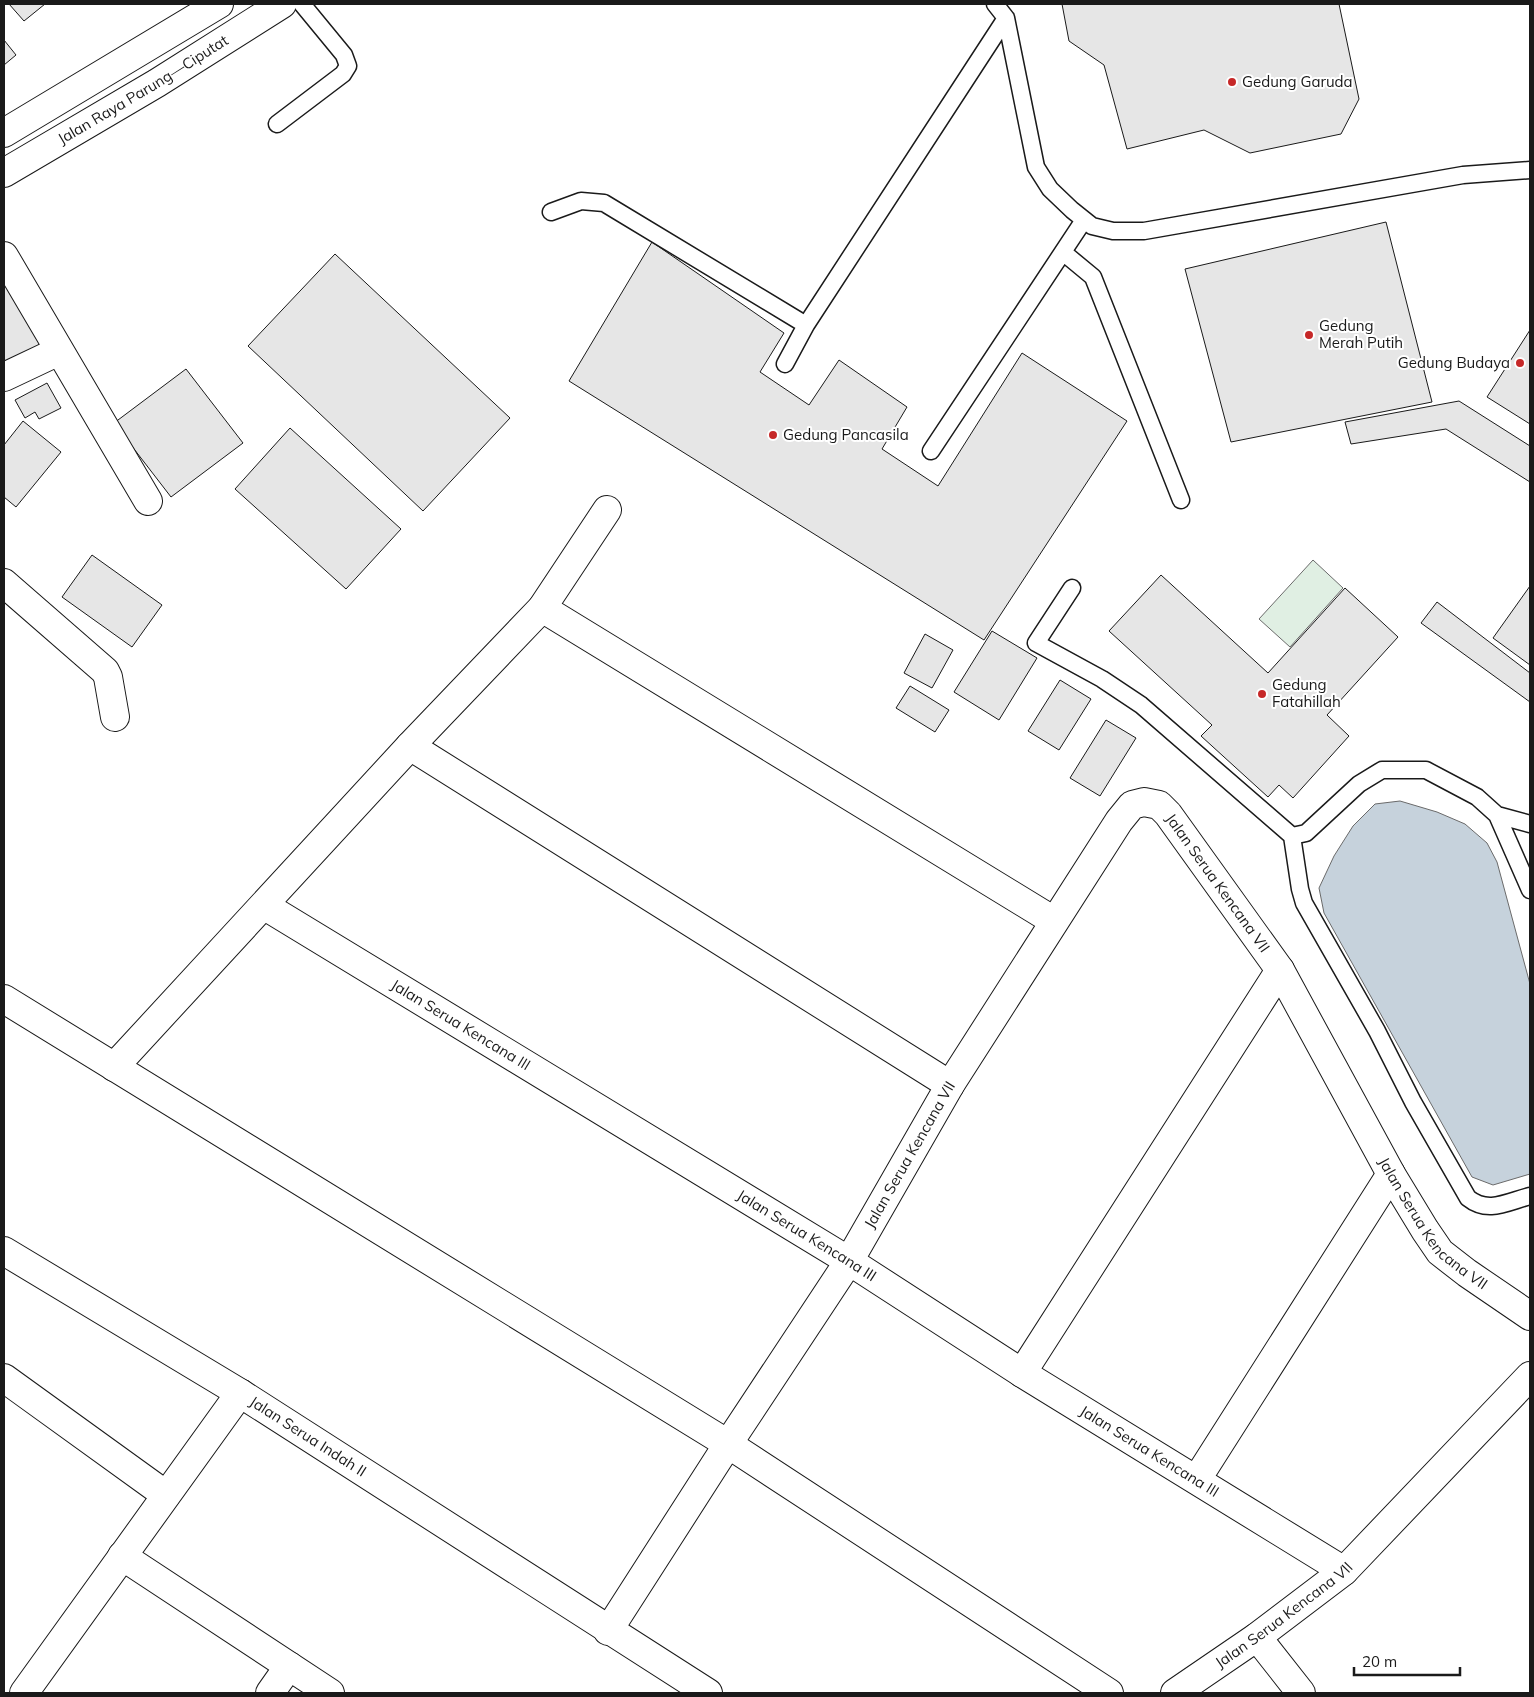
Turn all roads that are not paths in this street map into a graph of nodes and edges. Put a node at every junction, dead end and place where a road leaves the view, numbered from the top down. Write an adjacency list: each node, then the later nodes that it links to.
1 (219, 4): 7 (main road)
2 (282, 4): 9 (main road, Jalan Raya Parung—Ciputat)
3 (302, 4): 6 (lane)
4 (995, 4): 5 (lane)
5 (1006, 18): 11 (lane); 14 (lane)
6 (278, 124)
7 (4, 133)
8 (1530, 170): 11 (lane)
9 (4, 173)
10 (551, 212): 14 (lane)
11 (1084, 220): 12 (lane)
12 (1064, 252): 18 (lane); 19 (lane)
13 (4, 256): 15 (main road)
14 (806, 325): 16 (lane)
15 (59, 351): 17 (main road); 20 (main road)
16 (785, 364)
17 (4, 377)
18 (931, 451)
19 (1182, 500)
20 (148, 501)
21 (607, 510): 24 (main road)
22 (4, 583): 25 (main road)
23 (1072, 588): 29 (lane)
24 (542, 608): 26 (main road); 32 (main road)
25 (115, 716)
26 (410, 746): 31 (main road); 36 (main road)
27 (1497, 815): 28 (lane); 29 (lane); 30 (lane)
28 (1530, 824)
29 (1292, 836): 38 (lane)
30 (1530, 890)
31 (265, 906): 35 (main road); 40 (main road, Jalan Serua Kencana III)
32 (1054, 921): 33 (main road, Jalan Serua Kencana VII); 36 (main road, Jalan Serua Kencana VII)
33 (1280, 970): 37 (main road, Jalan Serua Kencana VII); 42 (main road)
34 (4, 999): 35 (main road)
35 (114, 1067): 46 (main road)
36 (950, 1085): 40 (main road, Jalan Serua Kencana VII)
37 (1391, 1174): 41 (main road, Jalan Serua Kencana VII); 47 (main road)
38 (1530, 1196)
39 (4, 1252): 45 (main road, Jalan Serua Indah II)
40 (849, 1261): 42 (main road, Jalan Serua Kencana III); 46 (main road, Jalan Serua Kencana VII)
41 (1530, 1316)
42 (1022, 1373): 47 (main road, Jalan Serua Kencana III)
43 (1530, 1376): 50 (main road, Jalan Serua Kencana VII)
44 (4, 1378): 48 (main road)
45 (240, 1393): 48 (main road); 51 (main road, Jalan Serua Indah II)
46 (728, 1444): 51 (main road, Jalan Serua Kencana VII); 58 (main road)
47 (1197, 1479): 50 (main road, Jalan Serua Kencana III)
48 (166, 1495): 49 (main road)
49 (122, 1556): 53 (main road); 55 (main road)
50 (1344, 1571): 52 (main road, Jalan Serua Kencana VII)
51 (608, 1631): 54 (main road)
52 (1257, 1637): 59 (main road, Jalan Serua Kencana VII); 60 (main road)
53 (289, 1666): 56 (main road); 57 (main road)
54 (700, 1691)
55 (24, 1693)
56 (270, 1693)
57 (330, 1693)
58 (1109, 1693)
59 (1175, 1693)
60 (1301, 1693)

